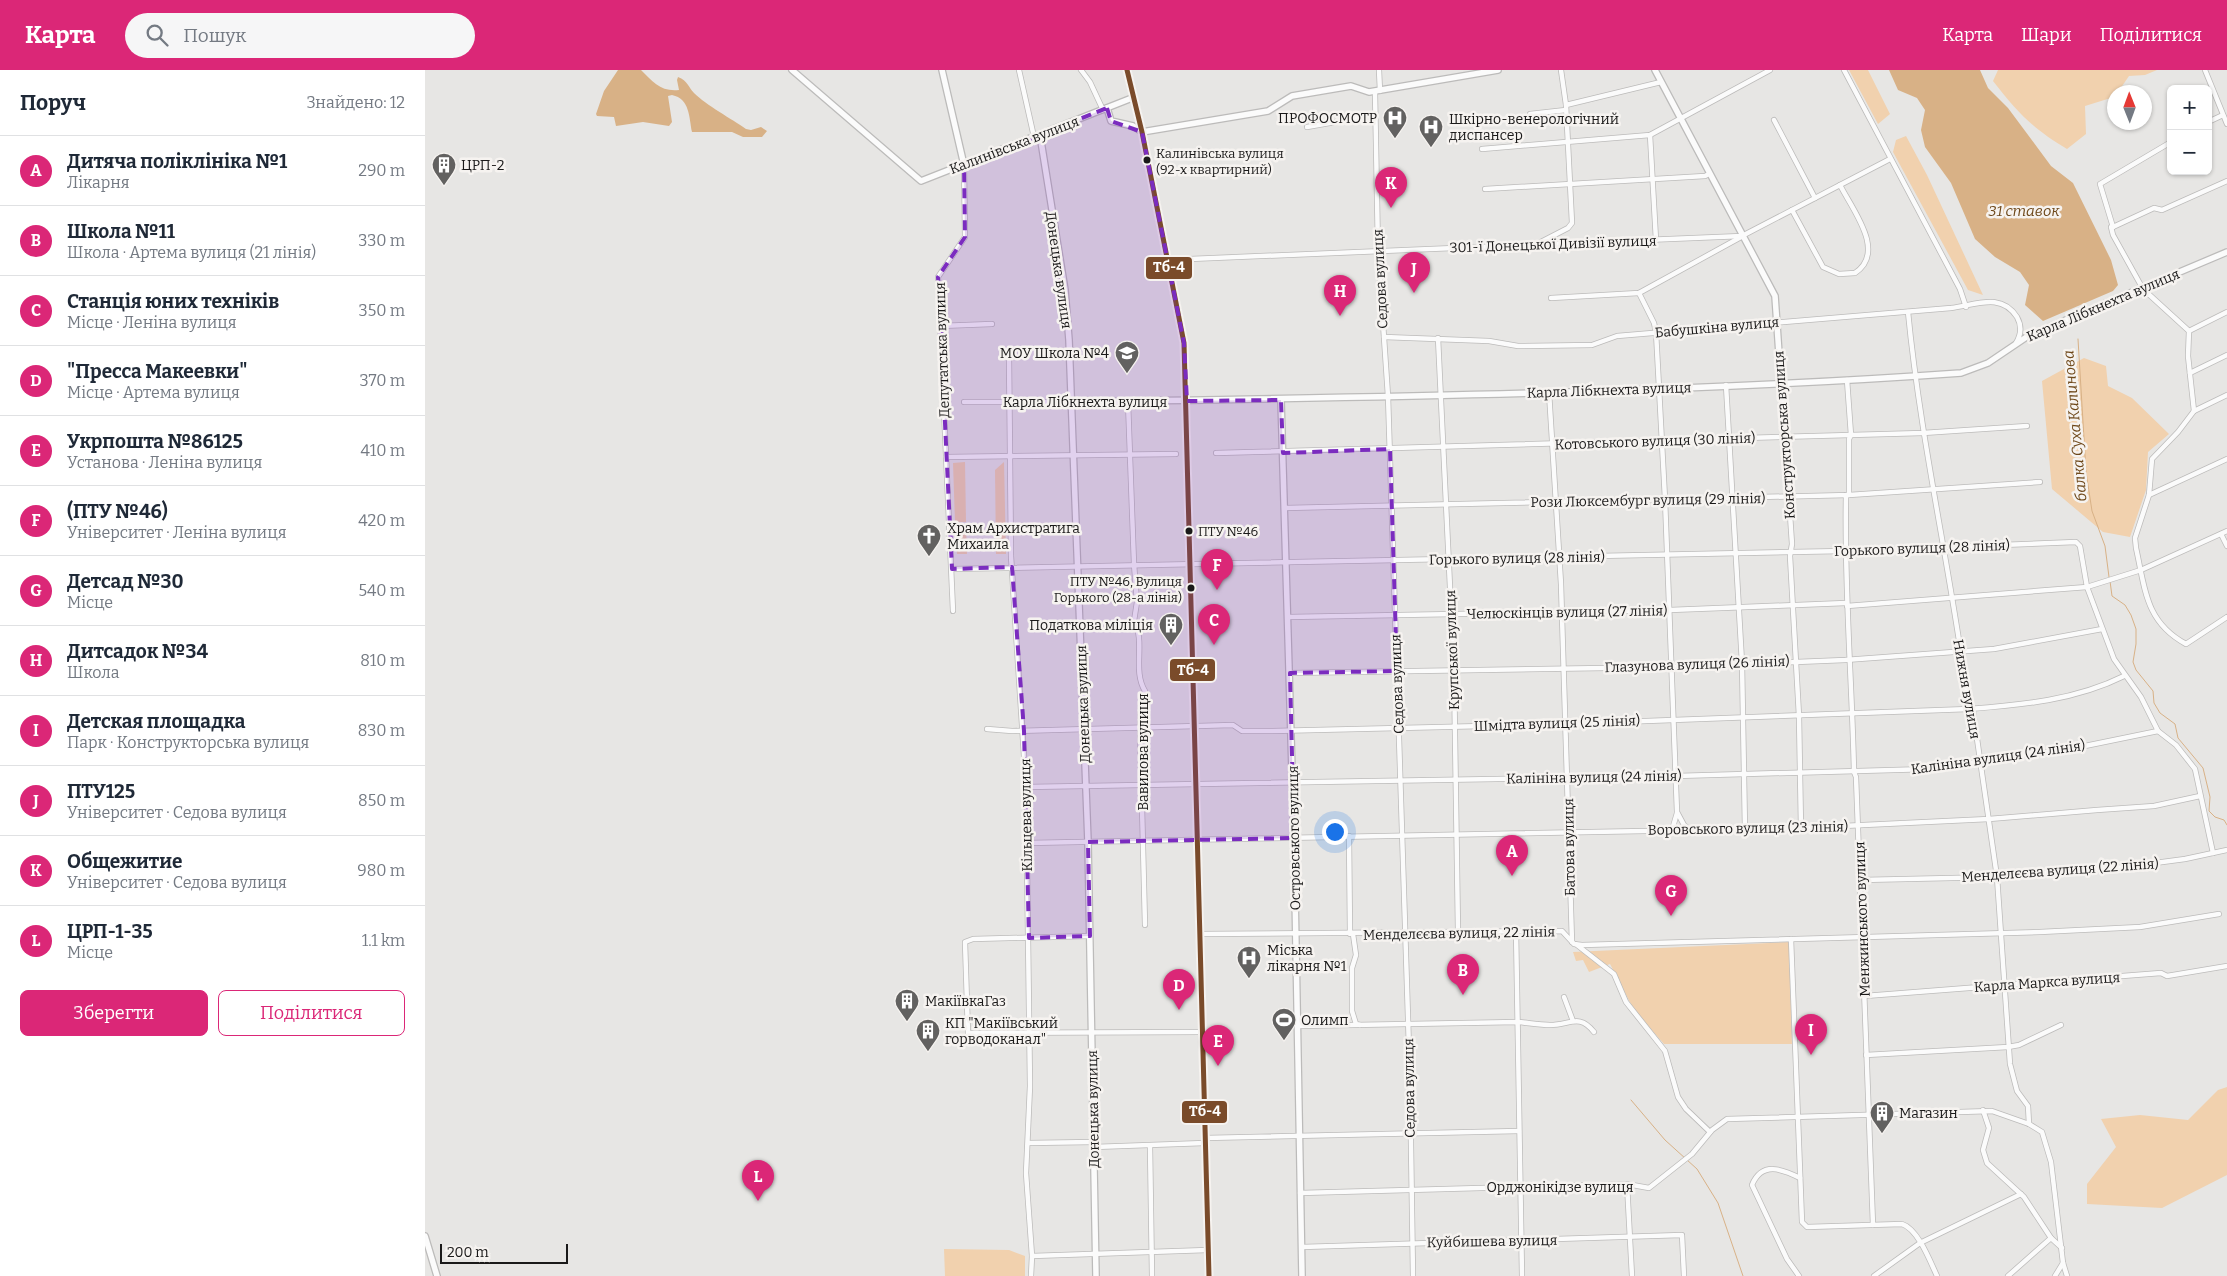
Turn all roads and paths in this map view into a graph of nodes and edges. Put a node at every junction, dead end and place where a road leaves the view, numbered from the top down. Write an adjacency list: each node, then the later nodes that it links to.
1 (792, 70): 33 (street, Калинівська вулиця)
2 (942, 70): 33 (street, Депутатська вулиця)
3 (1019, 70): 28 (street)
4 (1081, 70): 17 (street)
5 (1127, 70): 15 (main road)
6 (1379, 70): 14 (street, Седова вулиця)
7 (1498, 70): 14 (street)
8 (1561, 70): 16 (street)
9 (1655, 70): 13 (street, Конструкторська вулиця)
10 (1770, 70): 21 (street)
11 (1844, 70): 32 (street)
12 (2205, 70): 20 (street)
13 (1661, 82): 16 (street); 21 (street, Конструкторська вулиця)
14 (1377, 91): 19 (street, Седова вулиця); 26 (street)
15 (1132, 98): 17 (street, Калинівська вулиця); 26 (main road)
16 (1566, 108): 18 (street); 29 (street)
17 (1105, 109): 26 (street); 28 (street, Калинівська вулиця)
18 (1530, 114)
19 (1375, 115): 25 (street); 46 (street, Седова вулиця)
20 (2223, 115): 23 (street); 24 (street)
21 (1680, 119): 27 (street); 34 (street, Конструкторська вулиця)
22 (1774, 120): 40 (street)
23 (2212, 120)
24 (2227, 124)
25 (1307, 127)
26 (1142, 132): 48 (main road)
27 (1650, 135): 29 (street); 35 (street)
28 (1037, 136): 33 (street, Калинівська вулиця); 79 (street, Донецька вулиця)
29 (1567, 141): 31 (street); 37 (street)
30 (2167, 144): 42 (street)
31 (1483, 149)
32 (1891, 159): 38 (street, 301-ї Донецької Дивізії вулиця); 52 (street)
33 (964, 165): 57 (street, Депутатська вулиця)
34 (1709, 174): 35 (street); 43 (street, Конструкторська вулиця)
35 (1653, 178): 37 (street); 44 (street)
36 (2227, 181): 42 (street)
37 (1568, 183): 39 (street); 45 (street)
38 (1840, 185): 40 (street, 301-ї Донецької Дивізії вулиця); 41 (street)
39 (1485, 188)
40 (1815, 198): 41 (street, 301-ї Донецької Дивізії вулиця)
41 (1792, 210): 43 (street, 301-ї Донецької Дивізії вулиця)
42 (2113, 227): 49 (street)
43 (1742, 236): 44 (street, 301-ї Донецької Дивізії вулиця); 50 (street); 55 (street, Конструкторська вулиця)
44 (1655, 240): 45 (street, 301-ї Донецької Дивізії вулиця)
45 (1534, 245): 46 (street, 301-ї Донецької Дивізії вулиця)
46 (1378, 250): 48 (street, 301-ї Донецької Дивізії вулиця); 60 (street, Седова вулиця)
47 (2227, 252): 49 (street, Карла Лібкнехта вулиця)
48 (1166, 260): 76 (main road)
49 (2143, 289): 58 (street); 62 (street, Карла Лібкнехта вулиця)
50 (1639, 292): 51 (street); 59 (street)
51 (1551, 298)
52 (1966, 307): 53 (street, Бабушкіна вулиця); 62 (street, Бабушкіна вулиця)
53 (1908, 312): 55 (street, Бабушкіна вулиця); 66 (street, Нижня вулиця)
54 (2227, 312): 58 (street)
55 (1777, 322): 59 (street, Бабушкіна вулиця); 68 (street, Конструкторська вулиця)
56 (992, 324): 57 (street)
57 (939, 326): 97 (street, Депутатська вулиця)
58 (2189, 331): 65 (street)
59 (1656, 332): 61 (street, Бабушкіна вулиця); 70 (street)
60 (1384, 337): 61 (street, Бабушкіна вулиця); 74 (street, Седова вулиця)
61 (1439, 338): 72 (street, Крупської вулиця)
62 (2016, 344): 66 (street, Карла Лібкнехта вулиця)
63 (1009, 355): 78 (street, Кільцева вулиця)
64 (2227, 355): 65 (street)
65 (2190, 373): 81 (street)
66 (1915, 376): 67 (street, Карла Лібкнехта вулиця); 83 (street, Нижня вулиця)
67 (1847, 380): 68 (street, Карла Лібкнехта вулиця); 84 (street, Менжинського вулиця)
68 (1781, 383): 69 (street, Карла Лібкнехта вулиця); 85 (street, Конструкторська вулиця)
69 (1726, 385): 70 (street, Карла Лібкнехта вулиця); 86 (street)
70 (1660, 388): 71 (street, Карла Лібкнехта вулиця); 87 (street)
71 (1549, 392): 72 (street, Карла Лібкнехта вулиця); 88 (street, Батова вулиця)
72 (1441, 394): 74 (street, Карла Лібкнехта вулиця); 89 (street, Крупської вулиця)
73 (2227, 395): 81 (street)
74 (1388, 396): 75 (street, Карла Лібкнехта вулиця); 90 (street, Седова вулиця)
75 (1281, 400): 76 (street, Карла Лібкнехта вулиця); 92 (street, Островського вулиця)
76 (1187, 401): 80 (street, Карла Лібкнехта вулиця); 122 (main road)
77 (964, 402): 78 (street, Карла Лібкнехта вулиця)
78 (1010, 402): 79 (street, Карла Лібкнехта вулиця); 96 (street, Кільцева вулиця)
79 (1072, 402): 80 (street, Карла Лібкнехта вулиця); 95 (street, Донецька вулиця)
80 (1128, 402): 93 (street, Вавилова вулиця)
81 (2194, 411): 102 (street)
82 (2027, 426): 83 (street, Котовського вулиця (30 лiнiя))
83 (1923, 433): 84 (street, Котовського вулиця (30 лiнiя)); 100 (street, Нижня вулиця)
84 (1851, 435): 85 (street, Котовського вулиця (30 лiнiя)); 101 (street, Менжинського вулиця)
85 (1785, 437): 86 (street, Котовського вулиця (30 лiнiя)); 103 (street, Конструкторська вулиця)
86 (1729, 439): 87 (street, Котовського вулиця (30 лiнiя)); 104 (street)
87 (1662, 441): 88 (street, Котовського вулиця (30 лiнiя)); 105 (street)
88 (1553, 444): 89 (street, Котовського вулиця (30 лiнiя)); 106 (street, Батова вулиця)
89 (1444, 448): 90 (street, Котовського вулиця (30 лiнiя)); 107 (street, Крупської вулиця)
90 (1390, 449): 92 (street, Котовського вулиця (30 лiнiя)); 108 (street, Седова вулиця)
91 (1216, 453): 92 (street, Котовського вулиця (30 лiнiя))
92 (1283, 453): 109 (street, Островського вулиця)
93 (1129, 454): 94 (street); 95 (street); 123 (street, Вавилова вулиця)
94 (1176, 454)
95 (1074, 455): 96 (street); 124 (street, Донецька вулиця)
96 (1009, 456): 97 (street); 125 (street, Кільцева вулиця)
97 (946, 457): 126 (street, Депутатська вулиця)
98 (2227, 459): 102 (street)
99 (2039, 482): 100 (street, Рози Люксембург вулиця (29 лiнiя))
100 (1933, 490): 101 (street, Рози Люксембург вулиця (29 лiнiя)); 113 (street, Нижня вулиця)
101 (1847, 495): 103 (street, Рози Люксембург вулиця (29 лiнiя)); 115 (street, Менжинського вулиця)
102 (2149, 495): 127 (street)
103 (1789, 496): 104 (street, Рози Люксембург вулиця (29 лiнiя)); 114 (street, Конструкторська вулиця)
104 (1734, 498): 105 (street, Рози Люксембург вулиця (29 лiнiя)); 116 (street)
105 (1665, 499): 106 (street, Рози Люксембург вулиця (29 лiнiя)); 117 (street)
106 (1556, 502): 107 (street, Рози Люксембург вулиця (29 лiнiя)); 118 (street, Батова вулиця)
107 (1446, 504): 108 (street, Рози Люксембург вулиця (29 лiнiя)); 119 (street, Крупської вулиця)
108 (1392, 506): 109 (street, Рози Люксембург вулиця (29 лiнiя)); 120 (street, Седова вулиця)
109 (1285, 508): 121 (street, Островського вулиця)
110 (2227, 531): 111 (street, Челюскінців вулиця (27 лiнiя))
111 (2221, 534): 112 (street); 127 (street, Челюскінців вулиця (27 лiнiя))
112 (2227, 546)
113 (1943, 548): 115 (street, Горького вулиця (28 лiнiя)); 128 (street, Горького вулиця (28 лiнiя)); 129 (street, Нижня вулиця)
114 (1792, 552): 115 (street, Горького вулиця (28 лiнiя)); 116 (street, Горького вулиця (28 лiнiя)); 132 (street, Конструкторська вулиця)
115 (1845, 552): 130 (street, Менжинського вулиця)
116 (1735, 554): 117 (street, Горького вулиця (28 лiнiя)); 131 (street)
117 (1668, 555): 118 (street, Горького вулиця (28 лiнiя)); 133 (street)
118 (1560, 557): 119 (street, Горького вулиця (28 лiнiя)); 135 (street, Батова вулиця)
119 (1449, 559): 120 (street, Горького вулиця (28 лiнiя)); 136 (street, Крупської вулиця)
120 (1393, 560): 121 (street, Горького вулиця (28 лiнiя)); 137 (street, Седова вулиця)
121 (1287, 562): 122 (street, Горького вулиця (28 лiнiя)); 138 (street, Островського вулиця)
122 (1191, 563): 123 (street, Горького вулиця (28 лiнiя)); 157 (main road)
123 (1134, 564): 124 (street, Горького вулиця (28 лiнiя)); 160 (street, Вавилова вулиця)
124 (1078, 566): 125 (street, Горького вулиця (28 лiнiя)); 162 (street, Донецька вулиця)
125 (1012, 567): 126 (street, Горького вулиця (28 лiнiя)); 164 (street, Кільцева вулиця)
126 (952, 569): 134 (street, Депутатська вулиця)
127 (2141, 570): 128 (street, Челюскінців вулиця (27 лiнiя)); 139 (street)
128 (2087, 587): 129 (street, Челюскінців вулиця (27 лiнiя)); 140 (street)
129 (1951, 597): 130 (street, Челюскінців вулиця (27 лiнiя)); 141 (street, Нижня вулиця)
130 (1847, 605): 132 (street, Челюскінців вулиця (27 лiнiя)); 142 (street, Менжинського вулиця)
131 (1739, 607): 132 (street, Челюскінців вулиця (27 лiнiя)); 133 (street, Челюскінців вулиця (27 лiнiя)); 144 (street)
132 (1793, 607): 143 (street, Конструкторська вулиця)
133 (1670, 610): 135 (street, Челюскінців вулиця (27 лiнiя)); 145 (street)
134 (953, 611)
135 (1562, 612): 136 (street, Челюскінців вулиця (27 лiнiя)); 146 (street, Батова вулиця)
136 (1451, 615): 137 (street, Челюскінців вулиця (27 лiнiя)); 147 (street, Крупської вулиця)
137 (1395, 616): 138 (street, Челюскінців вулиця (27 лiнiя)); 148 (street, Седова вулиця)
138 (1288, 617): 149 (street, Островського вулиця)
139 (2227, 617)
140 (2102, 629): 141 (street, Глазунова вулиця (26 лiнiя)); 150 (street)
141 (1961, 652): 142 (street, Глазунова вулиця (26 лiнiя)); 151 (street, Нижня вулиця)
142 (1850, 659): 143 (street, Глазунова вулиця (26 лiнiя)); 152 (street, Менжинського вулиця)
143 (1796, 660): 144 (street, Глазунова вулиця (26 лiнiя)); 153 (street, Конструкторська вулиця)
144 (1742, 663): 145 (street, Глазунова вулиця (26 лiнiя)); 154 (street)
145 (1672, 667): 146 (street, Глазунова вулиця (26 лiнiя)); 155 (street)
146 (1564, 668): 147 (street, Глазунова вулиця (26 лiнiя)); 156 (street, Батова вулиця)
147 (1454, 670): 148 (street, Глазунова вулиця (26 лiнiя)); 158 (street, Крупської вулиця)
148 (1397, 671): 149 (street, Глазунова вулиця (26 лiнiя)); 159 (street, Седова вулиця)
149 (1290, 673): 163 (street, Островського вулиця)
150 (2124, 676): 151 (street, Шмідта вулиця (25 лiнiя)); 165 (street)
151 (1969, 709): 152 (street, Шмідта вулиця (25 лiнiя)); 166 (street, Нижня вулиця)
152 (1853, 714): 153 (street, Шмідта вулиця (25 лiнiя)); 168 (street, Менжинського вулиця)
153 (1799, 716): 154 (street, Шмідта вулиця (25 лiнiя)); 167 (street, Конструкторська вулиця)
154 (1743, 718): 155 (street, Шмідта вулиця (25 лiнiя)); 169 (street)
155 (1674, 720): 156 (street, Шмідта вулиця (25 лiнiя)); 170 (street)
156 (1566, 724): 158 (street, Шмідта вулиця (25 лiнiя)); 171 (street, Батова вулиця)
157 (1195, 726): 160 (street, Шмідта вулиця (25 лiнiя)); 163 (street, Шмідта вулиця (25 лiнiя)); 175 (main road)
158 (1455, 726): 159 (street, Шмідта вулиця (25 лiнiя)); 172 (street, Крупської вулиця)
159 (1399, 727): 163 (street, Шмідта вулиця (25 лiнiя)); 173 (street, Седова вулиця)
160 (1140, 728): 162 (street, Шмідта вулиця (25 лiнiя)); 176 (street, Вавилова вулиця)
161 (987, 729): 164 (street, Шмідта вулиця (25 лiнiя))
162 (1084, 729): 164 (street, Шмідта вулиця (25 лiнiя)); 177 (street, Донецька вулиця)
163 (1291, 730): 174 (street, Островського вулиця)
164 (1024, 731): 178 (street, Кільцева вулиця)
165 (2158, 731): 166 (street, Калініна вулиця (24 лiнiя)); 179 (street)
166 (1980, 762): 168 (street, Калініна вулиця (24 лiнiя)); 181 (street, Нижня вулиця)
167 (1800, 771): 168 (street, Калініна вулиця (24 лiнiя)); 169 (street, Калініна вулиця (24 лiнiя)); 183 (street, Конструкторська вулиця)
168 (1853, 772): 182 (street, Менжинського вулиця)
169 (1744, 774): 170 (street, Калініна вулиця (24 лiнiя)); 186 (street)
170 (1676, 776): 171 (street, Калініна вулиця (24 лiнiя)); 180 (street)
171 (1568, 778): 172 (street, Калініна вулиця (24 лiнiя)); 187 (street, Батова вулиця)
172 (1456, 779): 173 (street, Калініна вулиця (24 лiнiя)); 189 (street, Крупської вулиця)
173 (1401, 780): 174 (street, Калініна вулиця (24 лiнiя)); 188 (street, Седова вулиця)
174 (1293, 782): 175 (street, Калініна вулиця (24 лiнiя)); 191 (street, Островського вулиця)
175 (1196, 784): 176 (street, Калініна вулиця (24 лiнiя)); 192 (main road)
176 (1142, 785): 177 (street, Калініна вулиця (24 лiнiя)); 193 (street, Вавилова вулиця)
177 (1085, 786): 178 (street, Калініна вулиця (24 лiнiя)); 194 (street, Донецька вулиця)
178 (1026, 787): 195 (street, Кільцева вулиця)
179 (2200, 796): 181 (street, Воровського вулиця (23 лiнiя)); 197 (street)
180 (1677, 812): 184 (street); 185 (street)
181 (1989, 819): 182 (street, Воровського вулиця (23 лiнiя)); 198 (street, Нижня вулиця)
182 (1858, 825): 183 (street, Воровського вулиця (23 лiнiя)); 199 (street, Менжинського вулиця)
183 (1801, 828): 186 (street, Воровського вулиця (23 лiнiя))
184 (1671, 830): 185 (street, Воровського вулиця (23 лiнiя)); 187 (street, Воровського вулиця (23 лiнiя))
185 (1690, 830): 186 (street, Воровського вулиця (23 лiнiя))
186 (1745, 830)
187 (1569, 832): 189 (street, Воровського вулиця (23 лiнiя)); 213 (street, Батова вулиця)
188 (1402, 835): 189 (street, Воровського вулиця (23 лiнiя)); 190 (street, Воровського вулиця (23 лiнiя)); 204 (street, Седова вулиця)
189 (1457, 835): 203 (street, Крупської вулиця)
190 (1349, 836): 191 (street, Воровського вулиця (23 лiнiя)); 206 (street)
191 (1294, 838): 192 (street, Воровського вулиця (23 лiнiя)); 208 (street, Островського вулиця)
192 (1198, 839): 193 (street, Воровського вулиця (23 лiнiя)); 205 (main road)
193 (1143, 840): 194 (street, Воровського вулиця (23 лiнiя)); 201 (street, Вавилова вулиця)
194 (1088, 842): 195 (street, Воровського вулиця (23 лiнiя)); 209 (street, Донецька вулиця)
195 (1027, 844): 211 (street, Кільцева вулиця)
196 (2227, 850): 197 (street, Менделєєва вулиця (22 лiнiя))
197 (2213, 853): 198 (street, Менделєєва вулиця (22 лiнiя))
198 (1997, 877): 199 (street, Менделєєва вулиця (22 лiнiя)); 207 (street, Нижня вулиця)
199 (1861, 880): 210 (street, Менжинського вулиця)
200 (2219, 914): 207 (street)
201 (1145, 925)
202 (1516, 930): 203 (street, Менделєєва вулиця, 22 лінія); 213 (street, Менделєєва вулиця, 22 лінія); 220 (street)
203 (1458, 931): 204 (street, Менделєєва вулиця, 22 лінія)
204 (1405, 933): 206 (street, Менделєєва вулиця, 22 лінія); 221 (street, Седова вулиця)
205 (1200, 934): 208 (street, Менделєєва вулиця, 22 лінія); 225 (main road)
206 (1352, 934): 208 (street, Менделєєва вулиця, 22 лінія); 224 (street)
207 (2001, 934): 210 (street); 216 (street, Нижня вулиця)
208 (1296, 935): 223 (street, Островського вулиця)
209 (1090, 936): 211 (street); 228 (street, Донецька вулиця)
210 (1863, 936): 212 (street); 217 (street, Менжинського вулиця)
211 (1029, 938): 227 (street, Кільцева вулиця); 227 (street)
212 (1791, 939): 214 (street); 233 (street)
213 (1572, 942): 214 (street, Менделєєва вулиця, 22 лінія)
214 (1577, 945): 236 (street, Менделєєва вулиця, 22 лінія)
215 (2227, 966): 216 (street, Карла Маркса вулиця)
216 (2004, 986): 217 (street, Карла Маркса вулиця); 229 (street, Нижня вулиця)
217 (1865, 996): 230 (street, Менжинського вулиця)
218 (1564, 998): 219 (street)
219 (1573, 1020): 220 (street); 226 (street)
220 (1518, 1022): 221 (street); 235 (street)
221 (1408, 1025): 224 (street); 237 (street, Седова вулиця)
222 (2061, 1025): 229 (street)
223 (1298, 1026): 224 (street); 238 (street, Островського вулиця)
224 (1363, 1026)
225 (1203, 1032): 228 (street); 239 (main road)
226 (1594, 1032)
227 (1029, 1034): 228 (street); 240 (street, Кільцева вулиця)
228 (1092, 1034): 241 (street, Донецька вулиця)
229 (2008, 1047): 230 (street); 234 (street, Нижня вулиця)
230 (1866, 1055): 232 (street, Менжинського вулиця)
231 (1983, 1110): 232 (street, Орджонікідзе вулиця); 234 (street, Орджонікідзе вулиця); 248 (street)
232 (1868, 1115): 233 (street, Орджонікідзе вулиця); 249 (street, Менжинського вулиця)
233 (1797, 1117): 236 (street, Орджонікідзе вулиця); 243 (street)
234 (2029, 1124): 257 (street)
235 (1519, 1130): 237 (street); 245 (street)
236 (1710, 1132): 244 (street, Орджонікідзе вулиця)
237 (1410, 1133): 238 (street); 246 (street, Седова вулиця)
238 (1300, 1136): 239 (street); 247 (street, Островського вулиця)
239 (1205, 1141): 242 (street); 258 (main road)
240 (1028, 1143): 241 (street); 261 (street, Кільцева вулиця)
241 (1094, 1144): 242 (street); 260 (street, Донецька вулиця)
242 (1150, 1146): 259 (street)
243 (1800, 1178): 249 (street); 273 (street)
244 (1627, 1184): 245 (street, Орджонікідзе вулиця); 251 (street)
245 (1520, 1187): 246 (street, Орджонікідзе вулиця); 253 (street)
246 (1411, 1189): 247 (street, Орджонікідзе вулиця); 254 (street, Седова вулиця)
247 (1300, 1193): 256 (street, Островського вулиця)
248 (2021, 1194): 252 (street); 255 (street)
249 (1873, 1225): 255 (street)
250 (425, 1236): 263 (street)
251 (1631, 1237): 253 (street, Куйбишева вулиця); 271 (street); 272 (street, Куйбишева вулиця)
252 (2051, 1238): 257 (street); 276 (street)
253 (1521, 1241): 254 (street, Куйбишева вулиця); 270 (street)
254 (1412, 1243): 256 (street, Куйбишева вулиця); 269 (street, Седова вулиця)
255 (1920, 1243): 274 (street); 275 (street)
256 (1302, 1247): 268 (street, Островського вулиця)
257 (2062, 1248): 262 (street)
258 (1208, 1250): 259 (street); 267 (main road)
259 (1152, 1252): 260 (street); 266 (street)
260 (1095, 1254): 261 (street); 265 (street, Донецька вулиця)
261 (1032, 1256): 264 (street, Кільцева вулиця)
262 (2063, 1263): 277 (street); 278 (street)
263 (437, 1276)
264 (1031, 1276)
265 (1096, 1276)
266 (1152, 1276)
267 (1209, 1276)
268 (1303, 1276)
269 (1413, 1276)
270 (1522, 1276)
271 (1632, 1276)
272 (1684, 1276)
273 (1799, 1276)
274 (1874, 1276)
275 (1937, 1276)
276 (2008, 1276)
277 (2055, 1276)
278 (2067, 1276)

